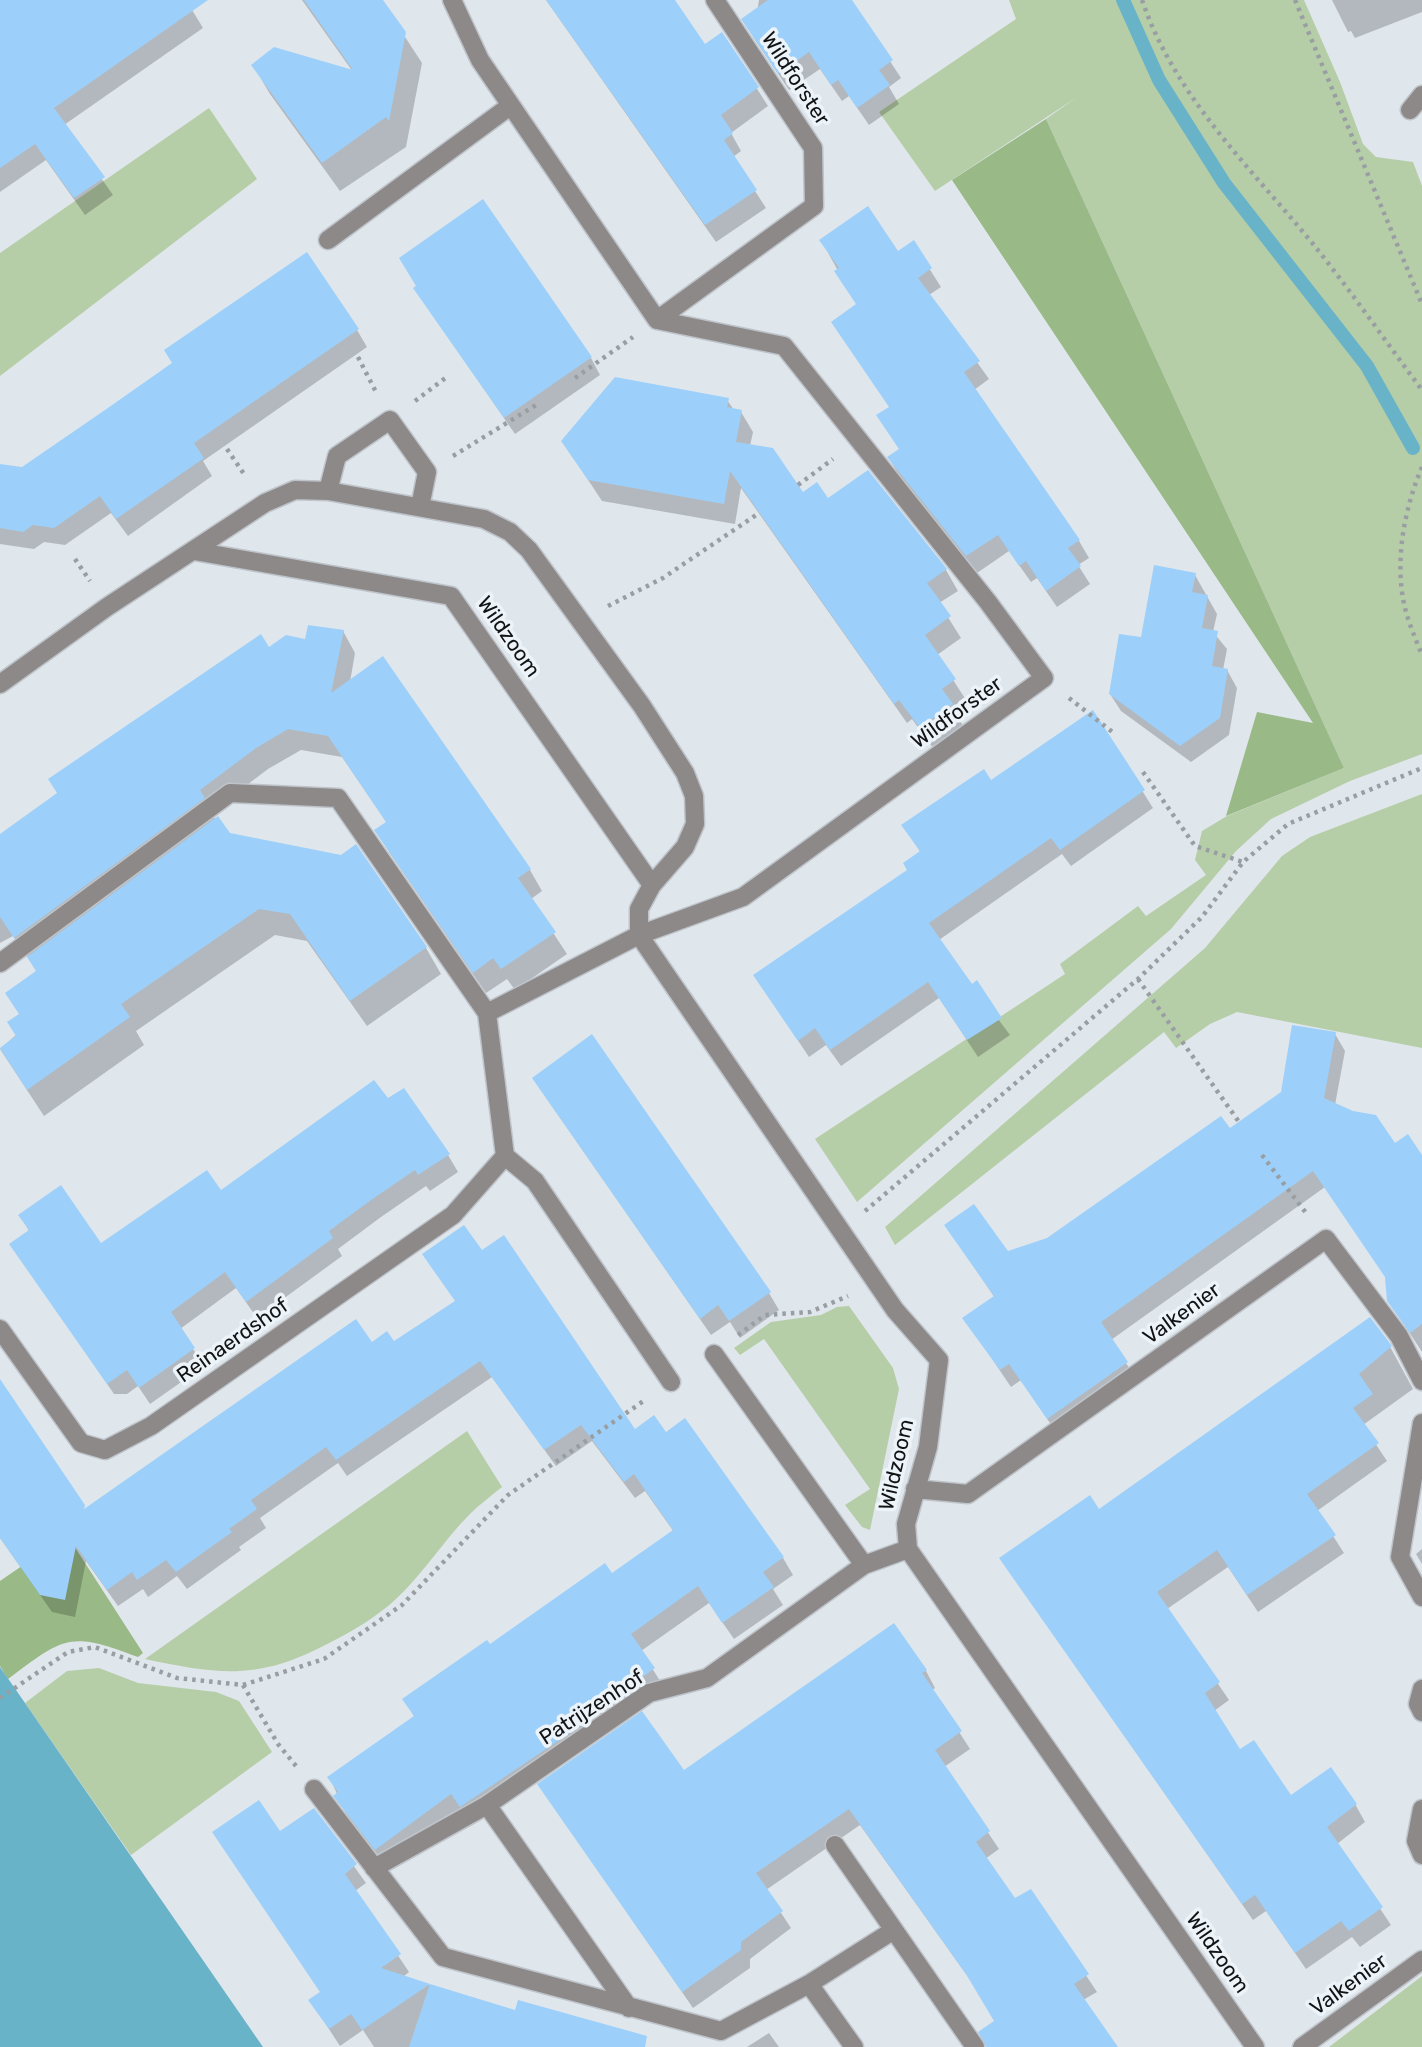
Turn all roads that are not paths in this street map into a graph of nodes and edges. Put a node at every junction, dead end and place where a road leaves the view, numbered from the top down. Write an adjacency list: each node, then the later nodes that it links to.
1 (452, 0): 4 (street)
2 (715, 0): 7 (street, Wildforster)
3 (1422, 95): 5 (street)
4 (510, 106): 6 (street); 7 (street)
5 (1410, 110)
6 (328, 240)
7 (657, 320): 13 (street, Wildforster)
8 (328, 491): 9 (street); 9 (street); 10 (street)
9 (420, 507): 12 (street)
10 (194, 551): 11 (street); 12 (street, Wildzoom)
11 (3, 675)
12 (652, 885): 13 (street)
13 (639, 935): 15 (street); 22 (street, Wildzoom)
14 (0, 963): 15 (street)
15 (487, 1013): 16 (street)
16 (505, 1156): 17 (street, Reinaerdshof); 20 (street)
17 (0, 1329)
18 (714, 1354): 24 (street)
19 (1422, 1381): 22 (street, Valkenier)
20 (671, 1382)
21 (1422, 1423): 25 (street)
22 (915, 1489): 23 (street, Wildzoom)
23 (908, 1549): 24 (street, Patrijzenhof); 40 (street, Wildzoom)
24 (864, 1565): 29 (street, Patrijzenhof)
25 (1422, 1598)
26 (1422, 1689): 27 (street)
27 (1422, 1712)
28 (314, 1789): 33 (street)
29 (487, 1805): 33 (street, Patrijzenhof); 37 (street)
30 (1422, 1809): 32 (street)
31 (835, 1845): 34 (street)
32 (1422, 1855)
33 (374, 1868): 37 (street)
34 (894, 1930): 36 (street); 39 (street)
35 (1422, 1960): 41 (street, Valkenier)
36 (809, 1984): 37 (street); 38 (street)
37 (629, 2008)
38 (854, 2047)
39 (975, 2047)
40 (1255, 2047)
41 (1302, 2047)

